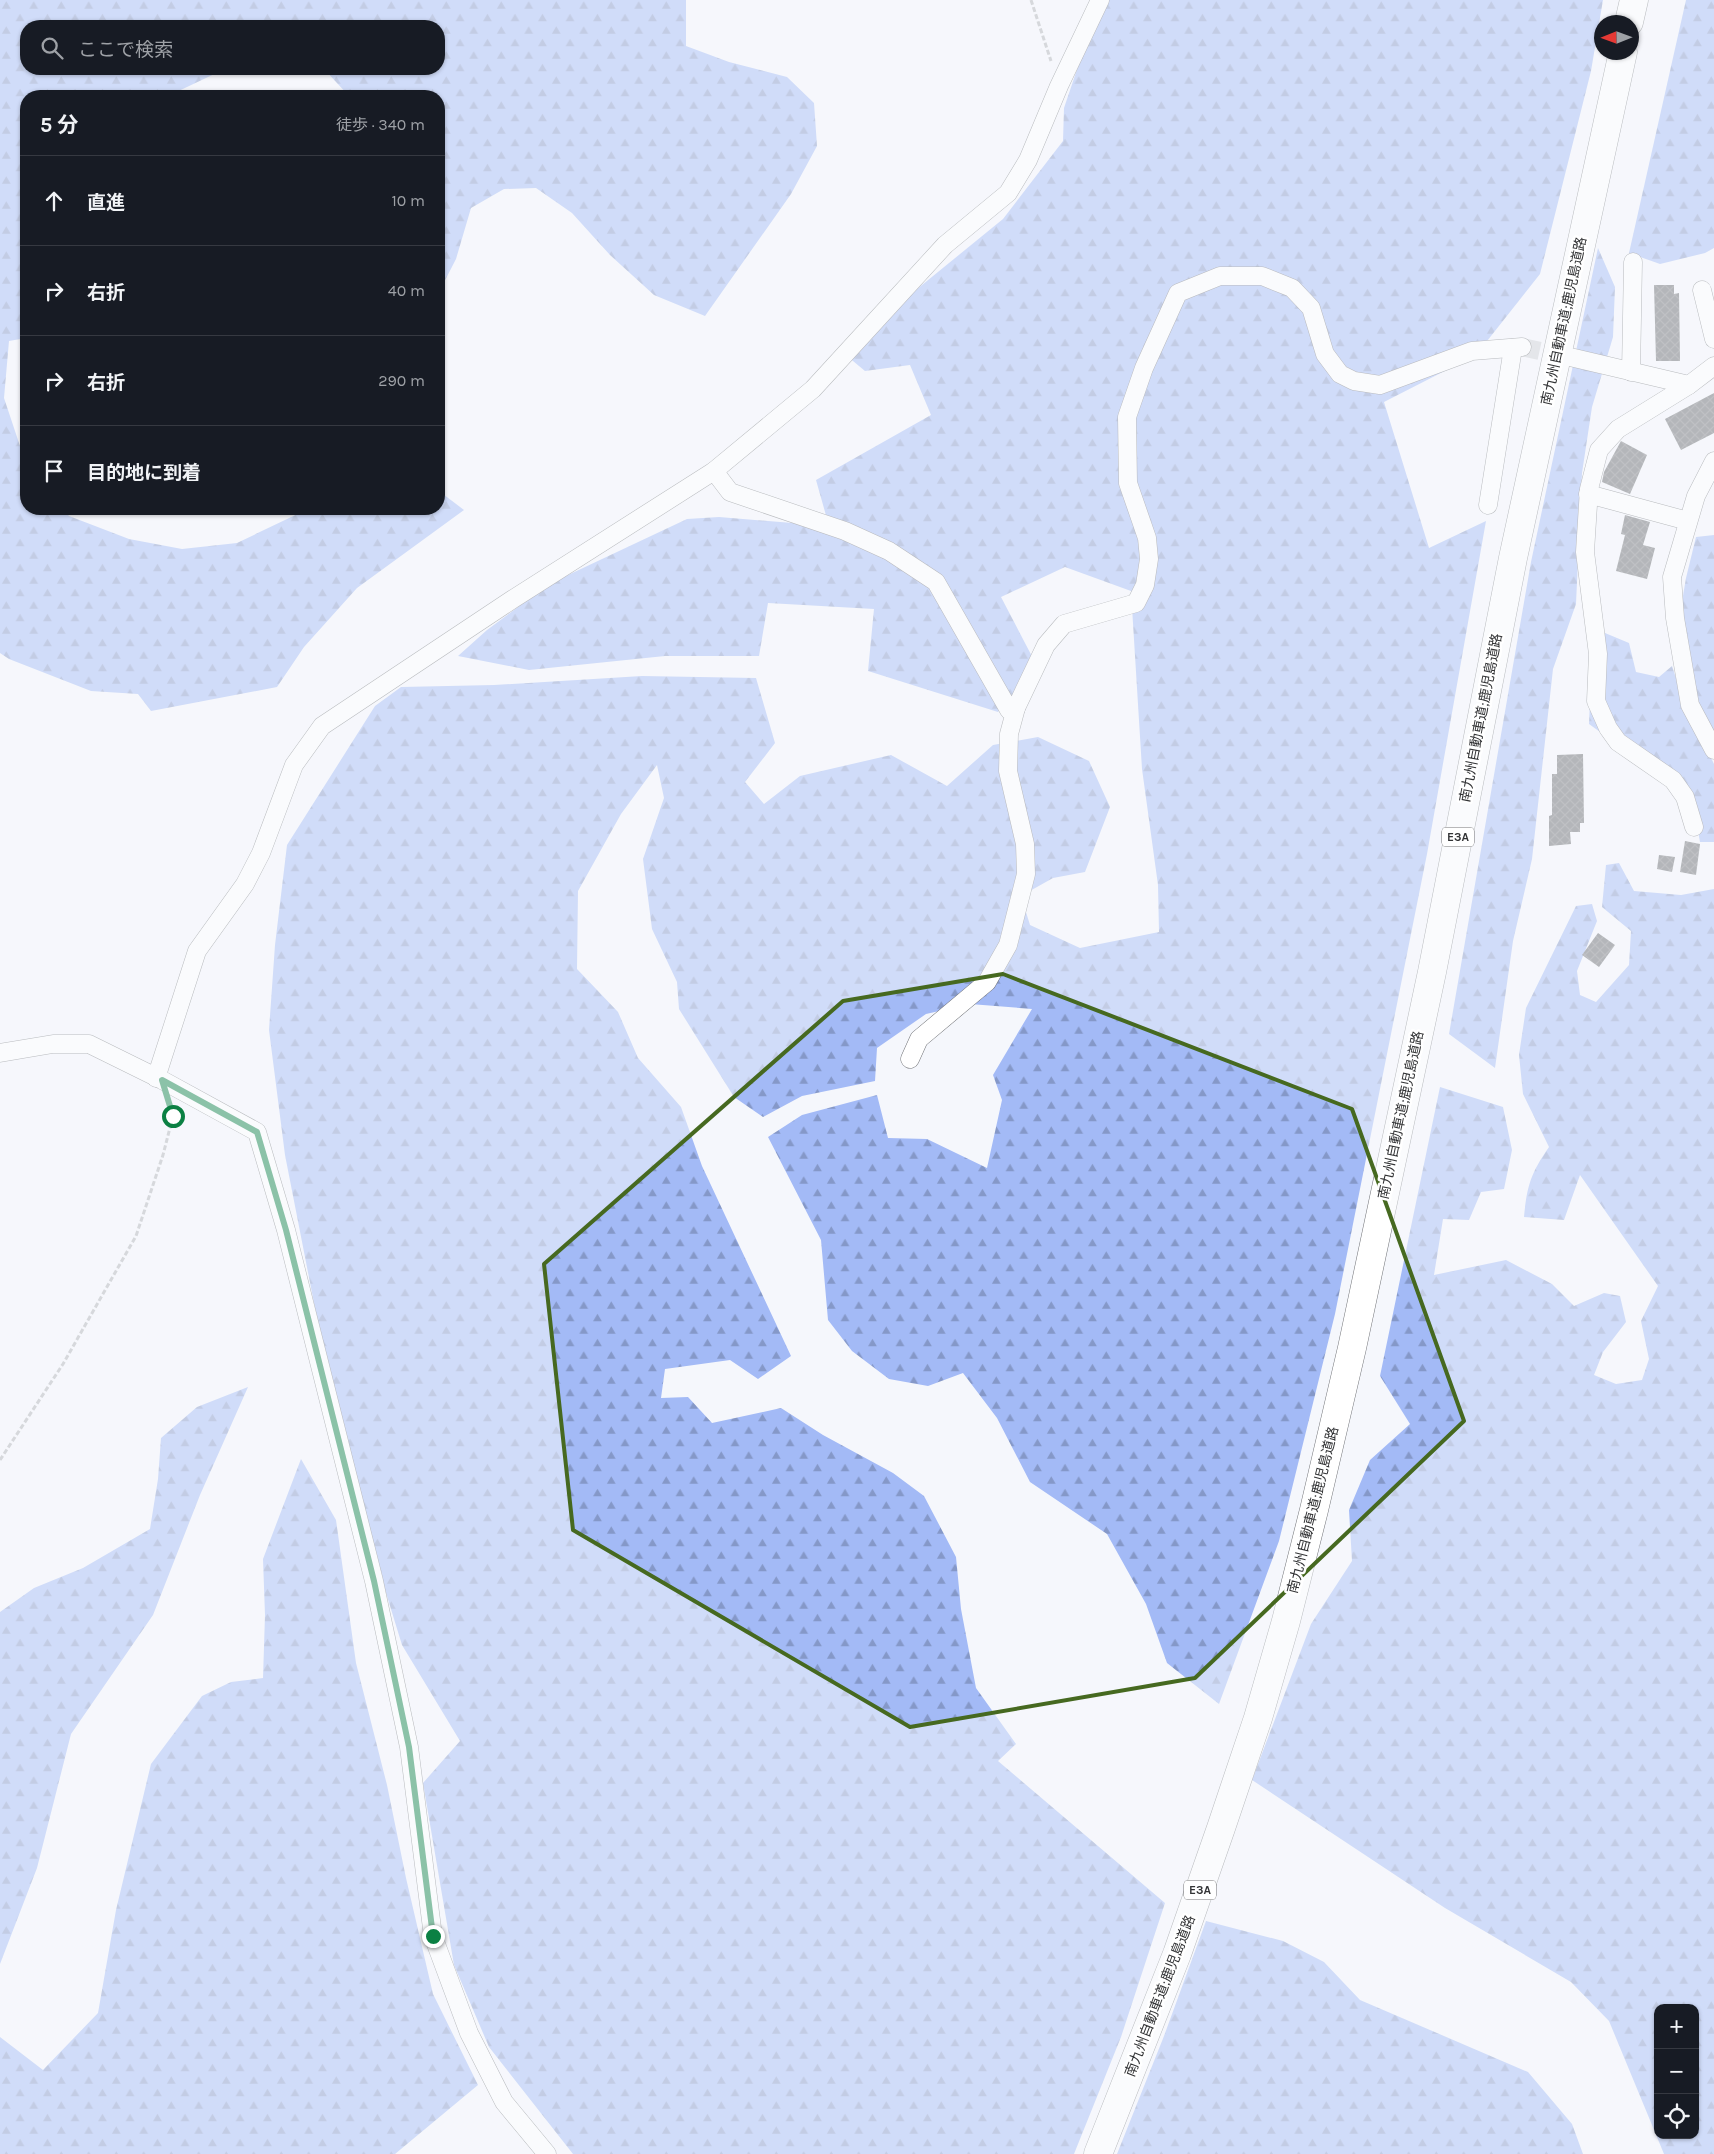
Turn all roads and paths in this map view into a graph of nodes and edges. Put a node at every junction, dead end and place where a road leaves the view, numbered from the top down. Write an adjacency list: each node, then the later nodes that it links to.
1 (1031, 0): 6 (path)
2 (1100, 0): 6 (street)
3 (1634, 0): 4 (highway)
4 (1631, 15)
5 (1621, 60): 27 (highway, 南九州自動車道;鹿児島道路 / E3A)
6 (1059, 86): 15 (street)
7 (1633, 262): 12 (street)
8 (1702, 290): 9 (street)
9 (1714, 339)
10 (1570, 358): 12 (street)
11 (1714, 366): 13 (street)
12 (1632, 372): 13 (street)
13 (1689, 385): 16 (street)
14 (1714, 461): 18 (street)
15 (714, 471): 19 (street); 24 (street)
16 (1588, 494): 18 (street); 21 (street)
17 (1488, 505): 19 (street)
18 (1688, 521): 20 (street)
19 (1016, 708): 23 (street)
20 (1714, 750)
21 (1694, 827)
22 (0, 1053): 24 (street)
23 (910, 1059)
24 (159, 1079): 25 (path); 26 (street)
25 (0, 1460)
26 (547, 2154)
27 (1098, 2154)

